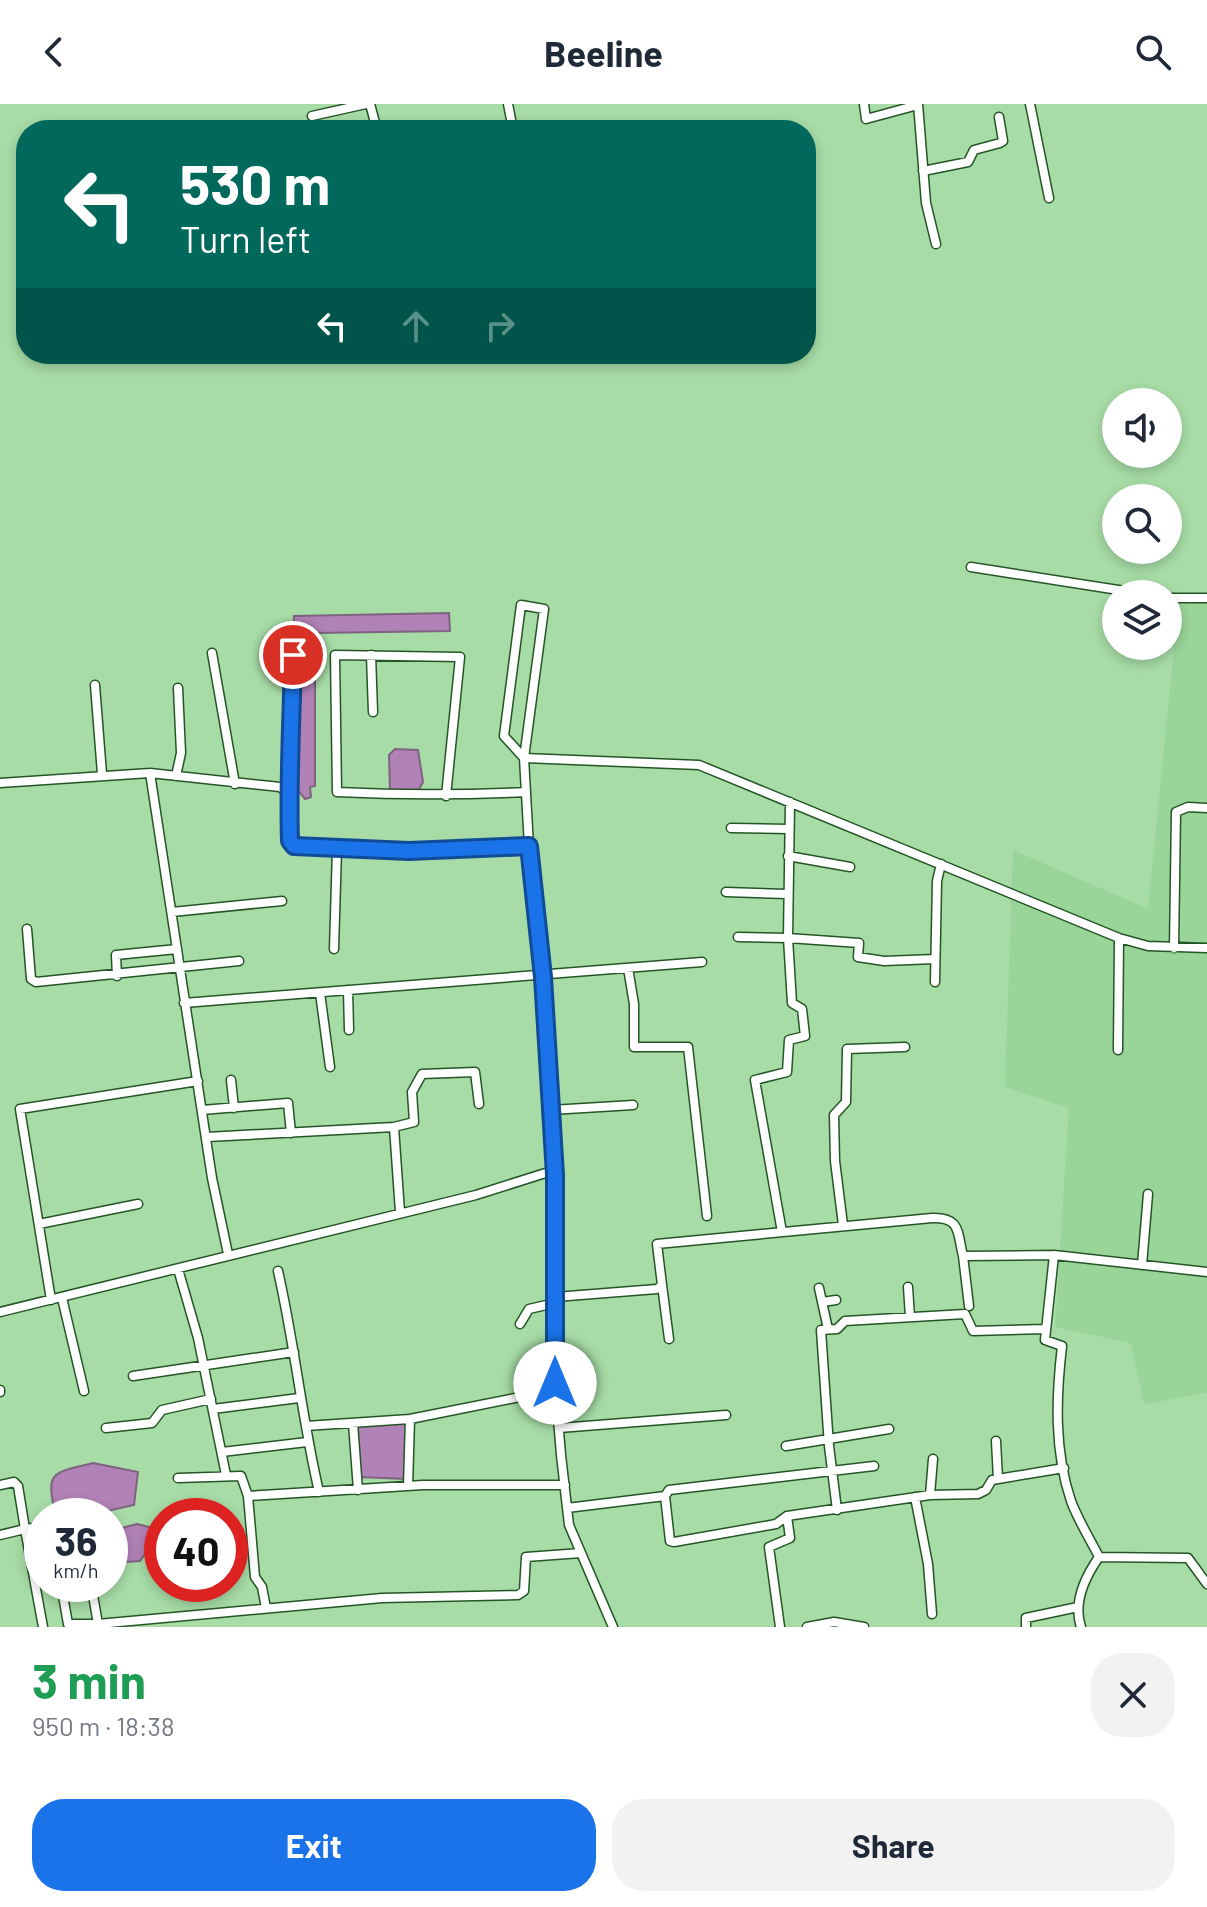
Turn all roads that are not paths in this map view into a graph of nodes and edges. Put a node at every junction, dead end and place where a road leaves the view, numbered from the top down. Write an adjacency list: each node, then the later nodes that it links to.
1 (368, 104): 5 (street)
2 (864, 104): 4 (street)
3 (1030, 104): 8 (street)
4 (918, 105): 7 (street)
5 (312, 116)
6 (999, 117): 7 (street)
7 (923, 171): 9 (street)
8 (1049, 198)
9 (936, 244)
10 (971, 567): 11 (street)
11 (1102, 587)
12 (1182, 598): 13 (street)
13 (1207, 598)
14 (293, 630): 27 (street)
15 (212, 653): 25 (street)
16 (371, 655): 19 (street); 28 (street); 28 (street)
17 (95, 685): 22 (street)
18 (178, 688): 23 (street)
19 (373, 712)
20 (524, 758): 20 (street); 26 (street); 29 (street)
21 (150, 773): 22 (street); 23 (street); 41 (street)
22 (102, 774): 24 (street)
23 (176, 776): 25 (street)
24 (0, 783)
25 (235, 784): 27 (street)
26 (526, 792): 28 (street); 33 (street)
27 (288, 793): 34 (street)
28 (446, 796)
29 (790, 802): 32 (street); 36 (street)
30 (1207, 808): 46 (street)
31 (731, 828): 32 (street)
32 (789, 829): 35 (street)
33 (529, 846): 34 (street); 56 (street)
34 (337, 849): 49 (street)
35 (788, 856): 37 (street); 39 (street)
36 (941, 864): 45 (street); 50 (street)
37 (850, 867)
38 (726, 892): 39 (street)
39 (787, 894): 44 (street)
40 (282, 901): 41 (street)
41 (172, 912): 48 (street)
42 (27, 929): 55 (street)
43 (738, 937): 44 (street)
44 (788, 938): 50 (street); 82 (street)
45 (1119, 938): 46 (street); 63 (street)
46 (1174, 948): 47 (street)
47 (1207, 948)
48 (177, 949): 53 (street); 55 (street)
49 (334, 949)
50 (935, 959): 57 (street)
51 (239, 961): 53 (street)
52 (702, 962): 54 (street)
53 (180, 966): 55 (street); 60 (street)
54 (628, 968): 56 (street); 79 (street)
55 (117, 976)
56 (543, 977): 58 (street); 71 (street)
57 (935, 982)
58 (348, 990): 59 (street); 61 (street)
59 (320, 993): 60 (street); 64 (street)
60 (184, 1003): 66 (street)
61 (349, 1030)
62 (905, 1047): 81 (street)
63 (1118, 1050)
64 (330, 1067)
65 (231, 1080): 69 (street)
66 (198, 1081): 70 (street); 80 (street)
67 (479, 1104): 72 (street)
68 (633, 1105): 71 (street)
69 (234, 1108): 70 (street); 73 (street)
70 (202, 1110): 74 (street)
71 (551, 1110): 75 (street)
72 (394, 1127): 73 (street); 78 (street)
73 (291, 1133): 74 (street)
74 (207, 1137): 83 (street)
75 (555, 1170): 78 (street); 95 (street)
76 (1148, 1194): 86 (street)
77 (138, 1204): 80 (street)
78 (400, 1212): 83 (street)
79 (707, 1216)
80 (39, 1224): 94 (street)
81 (843, 1225): 82 (street); 85 (street)
82 (782, 1232): 90 (street)
83 (228, 1254): 87 (street)
84 (1054, 1255): 85 (street); 86 (street); 103 (street)
85 (963, 1256): 98 (street)
86 (1142, 1265): 89 (street)
87 (178, 1269): 93 (street); 106 (street)
88 (278, 1271): 105 (street)
89 (1207, 1272)
90 (662, 1285): 95 (street); 104 (street)
91 (908, 1287): 100 (street)
92 (819, 1288): 97 (street)
93 (62, 1298): 94 (street); 109 (street)
94 (51, 1300): 99 (street)
95 (555, 1300): 101 (street); 108 (street)
96 (836, 1300): 97 (street)
97 (822, 1302): 102 (street)
98 (969, 1306)
99 (0, 1312)
100 (910, 1317): 102 (street); 103 (street)
101 (520, 1324)
102 (828, 1329): 120 (street)
103 (1046, 1329): 127 (street)
104 (669, 1339)
105 (294, 1352): 106 (street); 110 (street)
106 (203, 1364): 107 (street); 111 (street)
107 (133, 1376)
108 (555, 1390): 114 (street); 118 (street)
109 (84, 1391)
110 (299, 1398): 112 (street); 116 (street)
111 (211, 1399): 112 (street); 117 (street)
112 (213, 1409): 124 (street)
113 (726, 1415): 118 (street)
114 (410, 1419): 115 (street); 134 (street)
115 (353, 1423): 116 (street); 135 (street)
116 (306, 1426): 122 (street)
117 (106, 1428)
118 (559, 1428): 133 (street)
119 (889, 1429): 120 (street)
120 (829, 1438): 123 (street); 128 (street)
121 (996, 1441): 131 (street)
122 (307, 1442): 124 (street); 136 (street)
123 (786, 1446)
124 (222, 1452): 129 (street)
125 (933, 1459): 137 (street)
126 (874, 1466): 128 (street)
127 (1064, 1468): 131 (street); 148 (street)
128 (832, 1473): 139 (street); 142 (street)
129 (226, 1475): 130 (street); 138 (street)
130 (178, 1478)
131 (998, 1479): 137 (street)
132 (0, 1485): 144 (street)
133 (565, 1485): 134 (street); 141 (street)
134 (408, 1486): 135 (street)
135 (358, 1490): 136 (street)
136 (319, 1492): 138 (street)
137 (930, 1495): 140 (street)
138 (248, 1496): 154 (street)
139 (665, 1496): 141 (street); 143 (street)
140 (915, 1497): 142 (street); 155 (street)
141 (567, 1508): 147 (street)
142 (837, 1510): 143 (street)
143 (787, 1516): 160 (street)
144 (24, 1523)
145 (24, 1529): 146 (street)
146 (0, 1535)
147 (581, 1553): 154 (street); 159 (street)
148 (1099, 1557): 149 (street); 153 (street)
149 (1207, 1584)
150 (38, 1602): 158 (street)
151 (63, 1602): 157 (street)
152 (94, 1602): 156 (street)
153 (1078, 1607): 163 (street); 164 (street)
154 (266, 1608): 156 (street)
155 (932, 1614)
156 (98, 1624): 157 (street)
157 (66, 1626)
158 (43, 1627)
159 (613, 1627)
160 (780, 1627)
161 (807, 1627): 162 (street)
162 (864, 1627)
163 (1026, 1627)
164 (1081, 1627)

